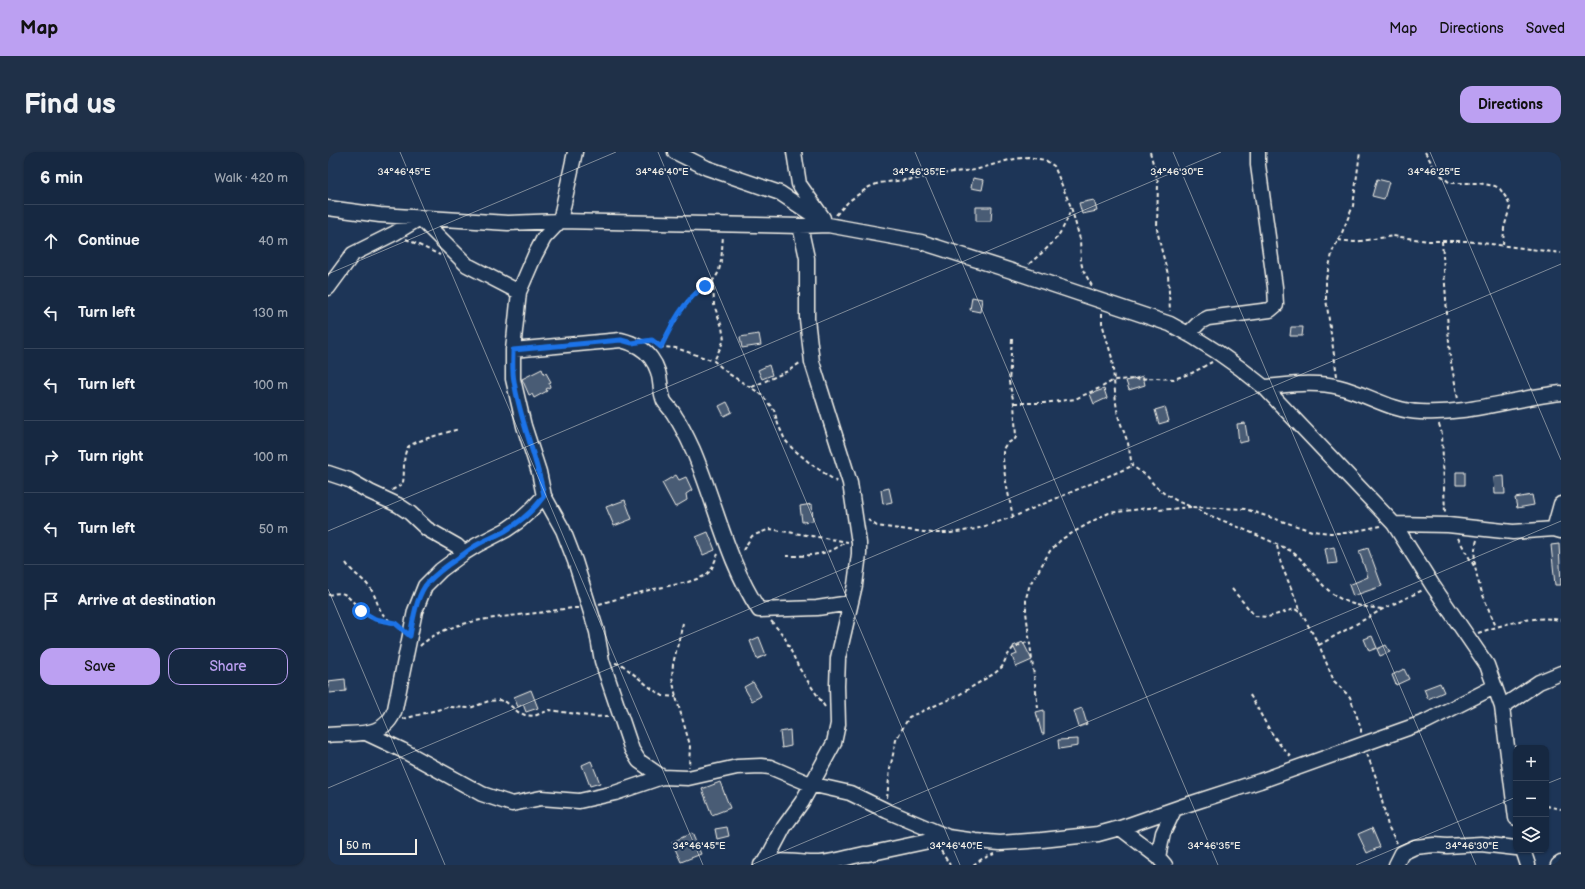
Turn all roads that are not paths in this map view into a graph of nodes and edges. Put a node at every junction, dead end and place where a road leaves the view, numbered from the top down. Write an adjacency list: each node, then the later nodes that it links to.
1 (575, 152): 7 (street)
2 (675, 152): 8 (street)
3 (794, 152): 8 (street)
4 (1258, 152): 12 (street)
5 (328, 208): 6 (street)
6 (420, 218): 7 (street); 10 (street); 11 (street)
7 (560, 221): 9 (street); 11 (street)
8 (828, 225): 9 (street); 12 (street)
9 (800, 226): 22 (street)
10 (328, 288)
11 (519, 292): 13 (street)
12 (1188, 334): 14 (street)
13 (513, 350): 17 (street); 22 (street)
14 (1264, 387): 15 (street); 19 (street)
15 (1561, 393)
16 (328, 473): 21 (street)
17 (544, 496): 21 (street); 28 (street)
18 (1561, 504): 20 (street)
19 (1394, 524): 20 (street); 24 (street)
20 (1558, 530)
21 (464, 553): 26 (street)
22 (850, 603): 29 (street)
23 (1561, 673): 25 (street)
24 (1494, 687): 25 (street); 30 (street)
25 (1502, 707): 31 (street)
26 (366, 733): 27 (street); 28 (street)
27 (328, 735)
28 (662, 777): 29 (street)
29 (810, 784): 33 (street); 39 (street)
30 (1174, 810): 32 (street); 37 (street)
31 (1516, 817)
32 (1120, 828): 33 (street); 37 (street)
33 (948, 837): 39 (street)
34 (1513, 848): 36 (street)
35 (1524, 853): 40 (street)
36 (1399, 859)
37 (1161, 861)
38 (1561, 863): 41 (street)
39 (763, 864)
40 (1528, 865)
41 (1558, 865)

